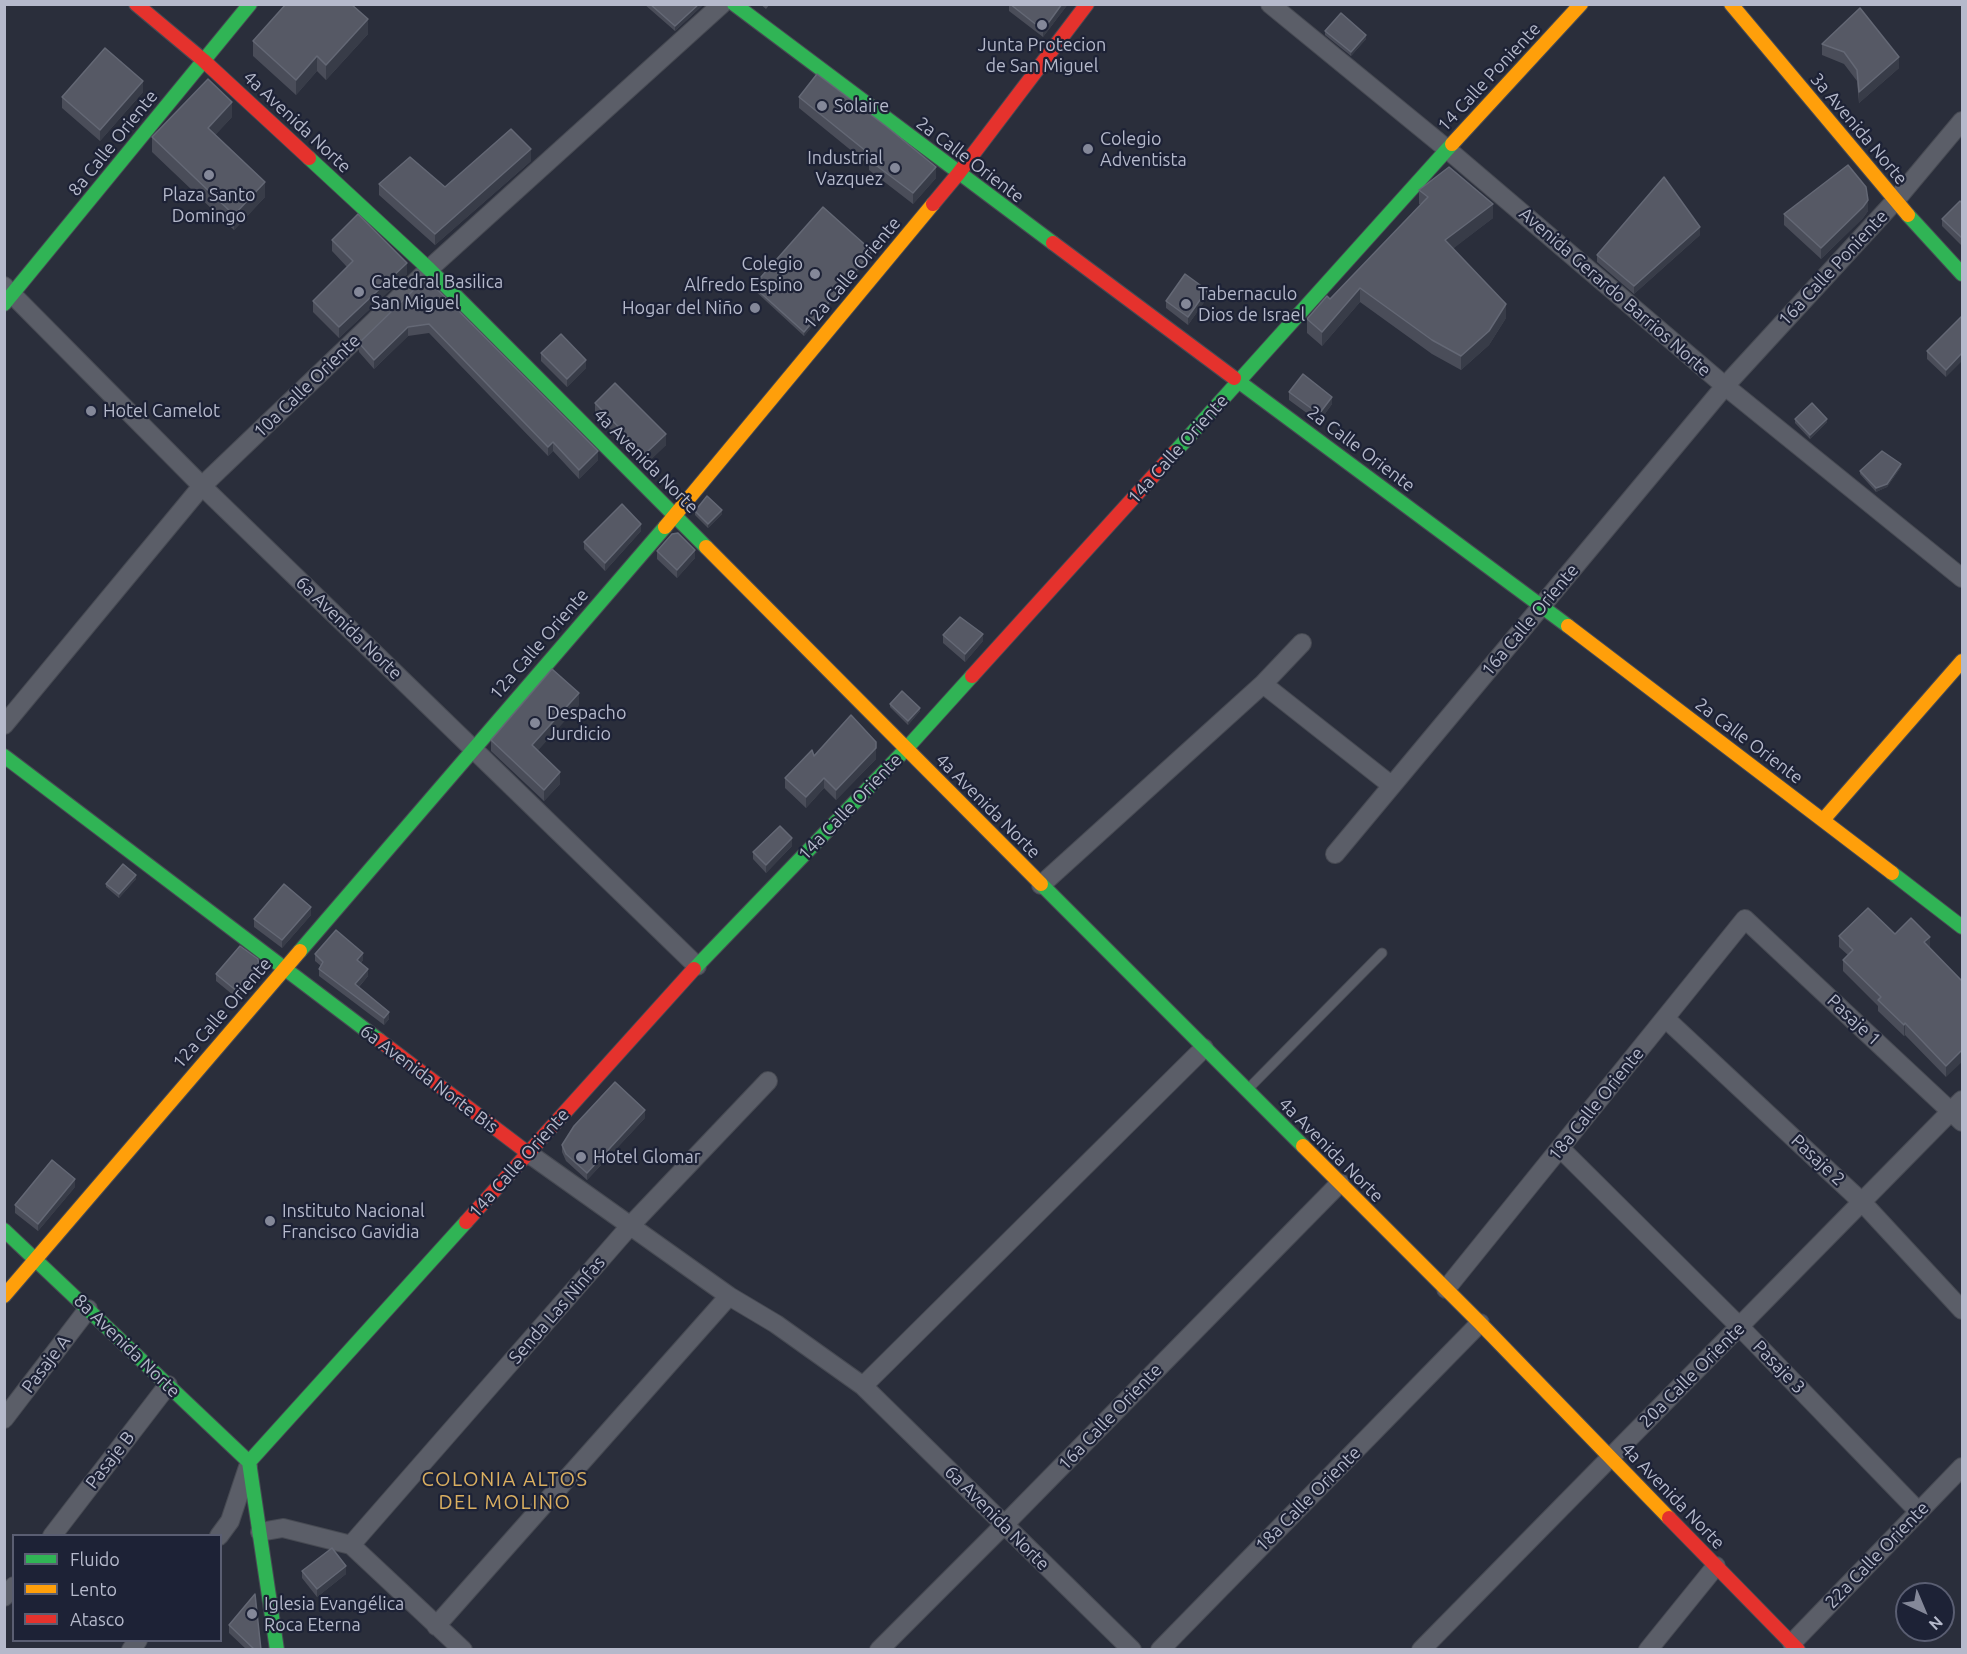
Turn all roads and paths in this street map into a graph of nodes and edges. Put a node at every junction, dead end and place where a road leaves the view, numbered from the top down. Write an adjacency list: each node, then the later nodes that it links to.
1 (136, 4): 9 (street, 4a Avenida Norte)
2 (250, 4): 9 (street, 8a Calle Oriente)
3 (722, 4): 14 (street, 10a Calle Oriente)
4 (734, 4): 12 (street, 2a Calle Oriente)
5 (1087, 4): 12 (street, 12a Calle Oriente)
6 (1270, 4): 11 (street, Avenida Gerardo Barrios Norte)
7 (1581, 4): 11 (street, 14 Calle Poniente)
8 (1731, 4): 13 (street, 3a Avenida Norte)
9 (203, 60): 14 (street, 4a Avenida Norte); 16 (street, 8a Calle Oriente)
10 (1962, 121): 13 (street, 16a Calle Poniente)
11 (1447, 149): 17 (street, 14a Calle Oriente); 18 (street, Avenida Gerardo Barrios Norte)
12 (958, 174): 17 (street, 2a Calle Oriente); 20 (street, 12a Calle Oriente)
13 (1895, 201): 15 (street, 3a Avenida Norte); 18 (street, 16a Calle Poniente)
14 (429, 269): 19 (street, 10a Calle Oriente); 20 (street, 4a Avenida Norte)
15 (1962, 274)
16 (7, 295): 19 (street, 6a Avenida Norte)
17 (1240, 380): 22 (street, 2a Calle Oriente); 28 (street, 14a Calle Oriente)
18 (1725, 386): 21 (street, Avenida Gerardo Barrios Norte); 22 (street, 16a Calle Oriente)
19 (202, 486): 26 (street, 10a Calle Oriente); 27 (street, 6a Avenida Norte)
20 (674, 516): 27 (street, 12a Calle Oriente); 28 (street, 4a Avenida Norte)
21 (1962, 578)
22 (1542, 607): 30 (street, 16a Calle Oriente); 31 (street, 2a Calle Oriente)
23 (1302, 643): 25 (street)
24 (1962, 661): 31 (street)
25 (1263, 684): 30 (street); 33 (street)
26 (4, 725)
27 (473, 748): 37 (street, 6a Avenida Norte); 38 (street, 12a Calle Oriente)
28 (906, 749): 33 (street, 4a Avenida Norte); 37 (street, 14a Calle Oriente)
29 (4, 756): 38 (street, 6a Avenida Norte Bis)
30 (1391, 785): 32 (street, 16a Calle Oriente)
31 (1823, 820): 35 (street, 2a Calle Oriente)
32 (1335, 855)
33 (1044, 888): 40 (street, 4a Avenida Norte)
34 (1745, 919): 39 (street, 18a Calle Oriente); 43 (street, Pasaje 1)
35 (1962, 927)
36 (1382, 953): 42 (lane)
37 (697, 966): 45 (street, 14a Calle Oriente)
38 (283, 969): 45 (street, 6a Avenida Norte Bis); 50 (street, 12a Calle Oriente)
39 (1665, 1018): 44 (street, 18a Calle Oriente); 47 (street, Pasaje 2)
40 (1204, 1048): 42 (street, 4a Avenida Norte); 59 (street)
41 (768, 1081): 48 (street, Senda Las Ninfas)
42 (1247, 1091): 46 (street, 4a Avenida Norte)
43 (1959, 1111): 47 (street, 20a Calle Oriente)
44 (1560, 1148): 51 (street, 18a Calle Oriente); 57 (street, Pasaje 3)
45 (528, 1154): 48 (street, 6a Avenida Norte Bis); 62 (street, 14a Calle Oriente)
46 (1340, 1183): 51 (street, 4a Avenida Norte); 65 (street, 16a Calle Oriente)
47 (1862, 1202): 55 (street, Pasaje 2); 57 (street, 20a Calle Oriente)
48 (630, 1226): 53 (street, 6a Avenida Norte Bis); 69 (street, Senda Las Ninfas)
49 (4, 1230): 50 (street, 8a Avenida Norte)
50 (35, 1258): 52 (street, 12a Calle Oriente); 54 (street, 8a Avenida Norte)
51 (1446, 1289): 56 (street, 4a Avenida Norte)
52 (4, 1296)
53 (729, 1296): 59 (street, 6a Avenida Norte Bis); 71 (street)
54 (88, 1309): 58 (street, 8a Avenida Norte); 60 (street, Pasaje A)
55 (1962, 1310)
56 (1480, 1323): 61 (street, 4a Avenida Norte); 77 (street, 18a Calle Oriente)
57 (1740, 1327): 61 (street, 20a Calle Oriente); 64 (street, Pasaje 3)
58 (168, 1385): 62 (street, 8a Avenida Norte); 67 (street, Pasaje B)
59 (863, 1386): 65 (street, 6a Avenida Norte)
60 (4, 1419)
61 (1610, 1456): 70 (street, 4a Avenida Norte); 78 (street, 20a Calle Oriente)
62 (249, 1462): 66 (street); 68 (street, 14a Calle Oriente)
63 (1962, 1467): 64 (street, 22a Calle Oriente)
64 (1919, 1512): 72 (street, 22a Calle Oriente)
65 (1004, 1525): 75 (street, 16a Calle Oriente); 76 (street, 6a Avenida Norte)
66 (260, 1532): 69 (street); 73 (street)
67 (54, 1534)
68 (220, 1534)
69 (351, 1545): 71 (street)
70 (1716, 1566): 72 (street, 4a Avenida Norte); 79 (street)
71 (436, 1626): 74 (street)
72 (1795, 1646)
73 (277, 1650)
74 (463, 1650)
75 (879, 1650)
76 (1132, 1650)
77 (1160, 1650)
78 (1420, 1650)
79 (1648, 1650)

